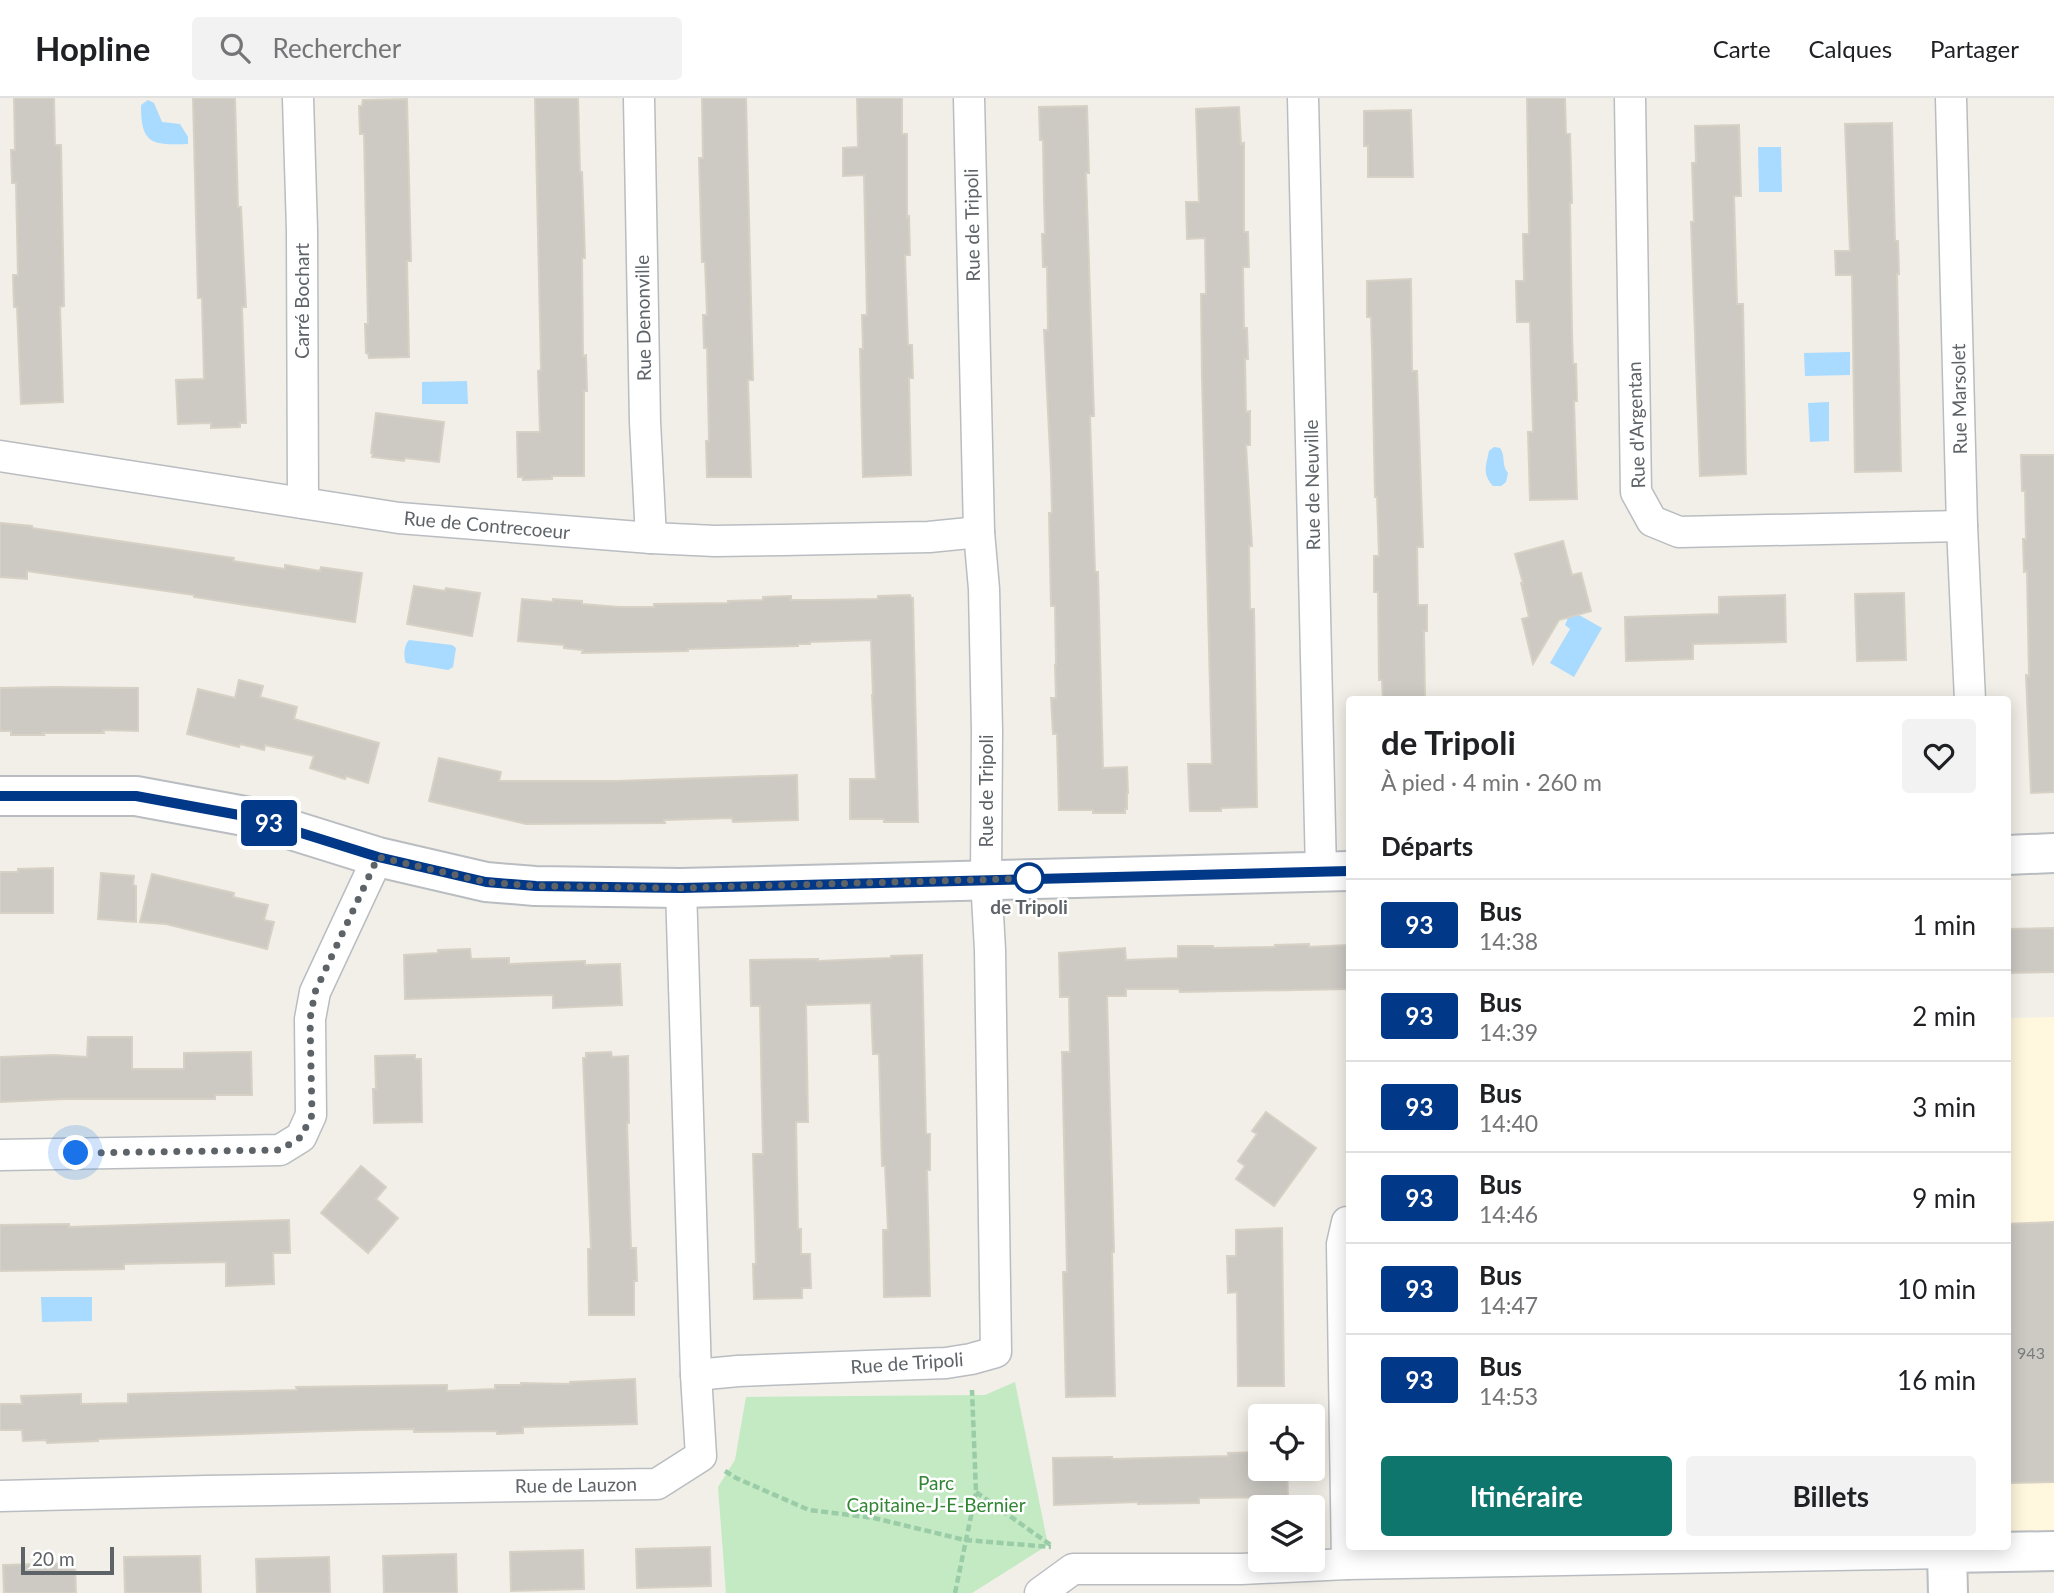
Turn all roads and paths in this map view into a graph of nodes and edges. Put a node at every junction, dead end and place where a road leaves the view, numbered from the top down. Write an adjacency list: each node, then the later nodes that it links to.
1 (298, 98): 8 (street, Carré Bochart)
2 (639, 98): 11 (street, Rue Denonville)
3 (969, 98): 10 (street, Rue de Tripoli)
4 (1303, 98): 17 (street, Rue de Neuville)
5 (1630, 98): 9 (street, Rue d'Argentan)
6 (1951, 98): 9 (street, Rue Marsolet)
7 (0, 456): 8 (street, Rue de Contrecoeur)
8 (303, 503): 11 (street, Rue de Contrecoeur)
9 (1962, 526): 12 (street, Rue Marsolet)
10 (979, 532): 11 (street, Rue de Contrecoeur); 18 (street, Rue de Tripoli)
11 (651, 538)
12 (1970, 696)
13 (0, 796): 16 (street)
14 (2054, 853): 15 (street)
15 (2011, 855)
16 (378, 857): 19 (street); 20 (street)
17 (1335, 872): 18 (street)
18 (986, 879): 19 (street); 22 (street, Rue de Tripoli)
19 (681, 888): 23 (street)
20 (0, 1155)
21 (1346, 1227): 27 (street)
22 (971, 1359): 23 (street, Rue de Tripoli); 25 (path)
23 (696, 1375): 24 (street)
24 (701, 1456): 26 (street, Rue de Lauzon); 28 (path)
25 (976, 1492): 28 (path); 28 (path)
26 (0, 1496)
27 (1346, 1500)
28 (965, 1540): 33 (path)
29 (1347, 1550): 32 (street)
30 (1947, 1550): 31 (street); 32 (street); 35 (street)
31 (2054, 1551)
32 (1347, 1564): 34 (street)
33 (955, 1593)
34 (1040, 1593)
35 (1948, 1593)

